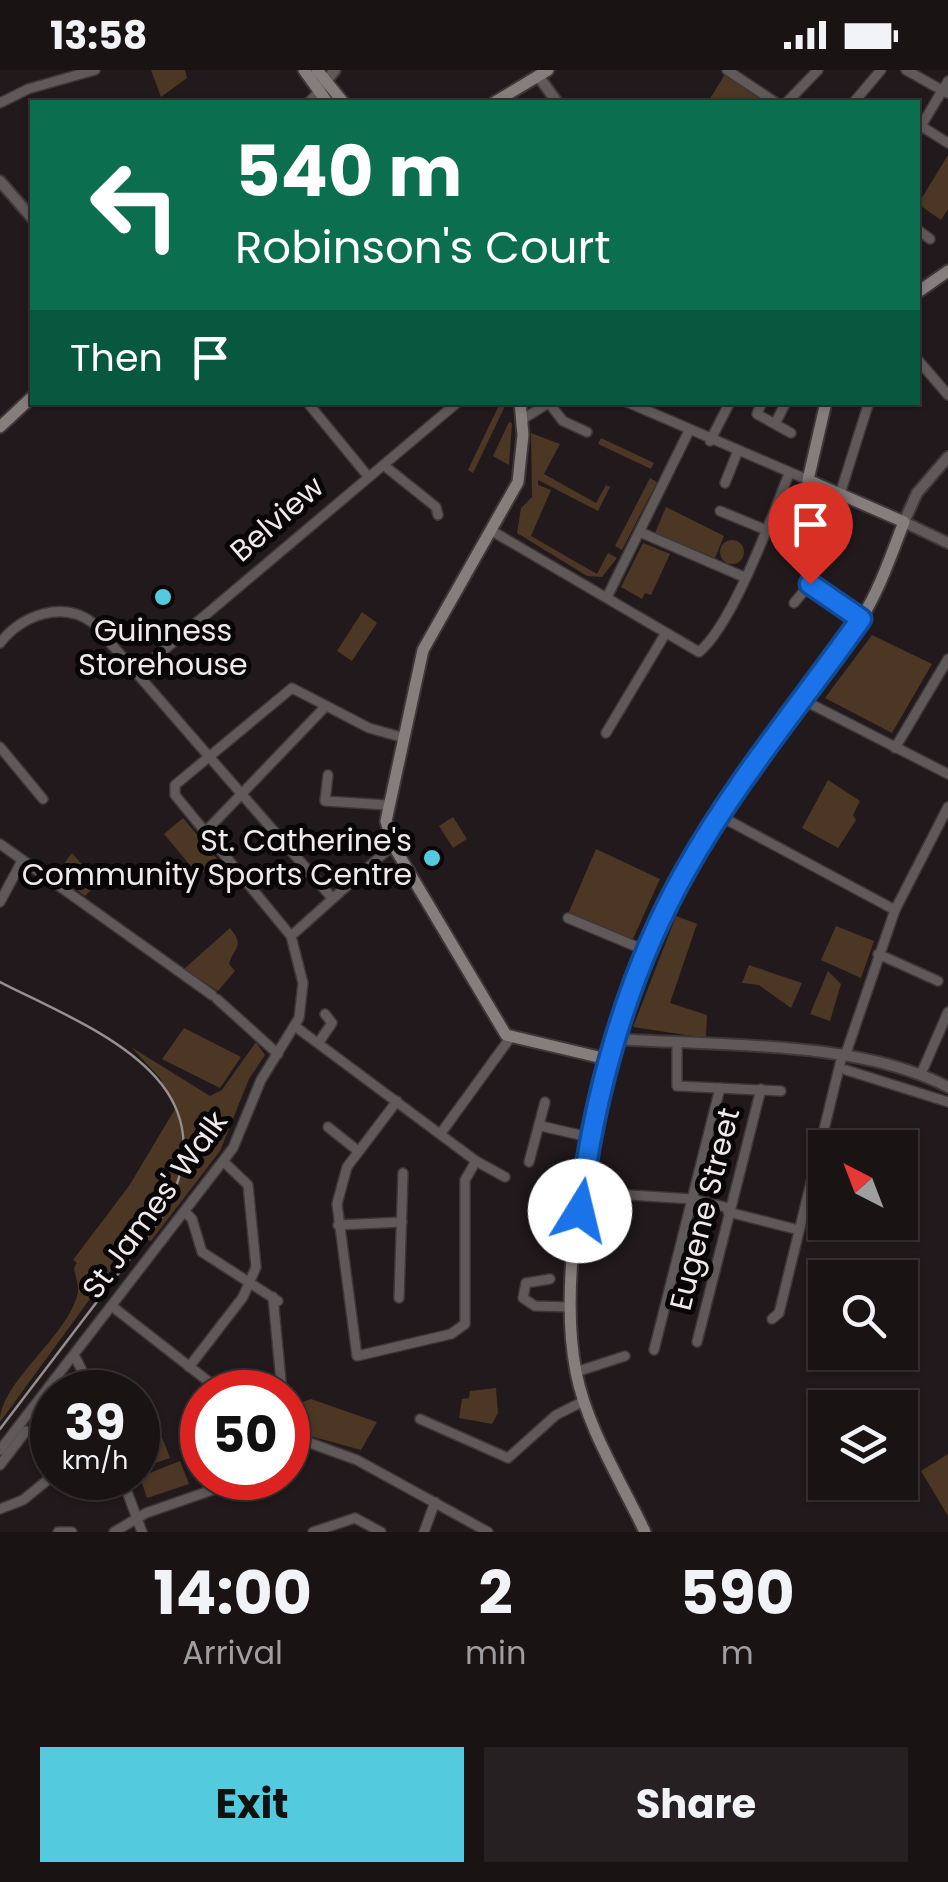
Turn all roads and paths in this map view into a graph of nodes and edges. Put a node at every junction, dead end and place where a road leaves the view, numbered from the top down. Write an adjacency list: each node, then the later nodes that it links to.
1 (95, 70): 16 (street)
2 (304, 70): 9 (main road)
3 (335, 70): 9 (street)
4 (727, 70): 13 (street)
5 (818, 70): 14 (street)
6 (881, 70): 15 (street)
7 (906, 70): 10 (street)
8 (544, 74): 11 (main road); 12 (street)
9 (322, 86)
10 (946, 88): 17 (street)
11 (498, 100)
12 (556, 100)
13 (772, 100)
14 (789, 100)
15 (856, 100)
16 (0, 103)
17 (920, 127)
18 (920, 129): 19 (street)
19 (948, 143)
20 (0, 182): 21 (street)
21 (30, 216)
22 (920, 232): 23 (street)
23 (930, 239)
24 (948, 271): 25 (main road)
25 (920, 291)
26 (920, 363): 27 (street)
27 (928, 373): 28 (street); 29 (street)
28 (920, 379)
29 (948, 395)
30 (30, 399): 44 (main road)
31 (310, 405): 52 (street)
32 (455, 405): 51 (street)
33 (521, 405): 42 (main road)
34 (546, 405): 42 (street)
35 (551, 405): 46 (street)
36 (634, 405): 45 (street)
37 (728, 405): 48 (street)
38 (761, 405): 43 (street)
39 (784, 405): 43 (street)
40 (825, 405): 54 (main road)
41 (869, 405): 56 (street)
42 (523, 418): 61 (main road)
43 (774, 424): 47 (street)
44 (1, 428)
45 (689, 431): 48 (street); 62 (street)
46 (587, 432)
47 (792, 433)
48 (710, 441): 49 (street)
49 (737, 452): 53 (street); 55 (street)
50 (948, 457): 59 (street)
51 (386, 467): 52 (street); 58 (street)
52 (367, 474): 73 (street, Belview)
53 (790, 474): 54 (street); 60 (street)
54 (808, 480): 56 (main road)
55 (725, 484)
56 (840, 494): 59 (main road)
57 (720, 512): 60 (street)
58 (438, 516)
59 (904, 522): 63 (street); 67 (main road)
60 (766, 530): 64 (street)
61 (492, 531): 65 (street); 77 (main road)
62 (642, 533): 64 (street); 65 (street)
63 (948, 543)
64 (744, 577): 70 (street)
65 (607, 597): 70 (street)
66 (794, 603): 67 (street)
67 (861, 619): 74 (main road)
68 (0, 620): 69 (street)
69 (10, 632): 71 (street); 73 (street)
70 (664, 636): 76 (street)
71 (0, 643)
72 (948, 659): 79 (street)
73 (138, 672): 80 (street)
74 (803, 700): 79 (street); 87 (main road)
75 (325, 707): 77 (street); 80 (street); 83 (street)
76 (606, 733)
77 (401, 737): 85 (main road)
78 (0, 748): 84 (street)
79 (895, 748): 81 (street)
80 (209, 756): 83 (street); 88 (street)
81 (948, 774)
82 (328, 775): 85 (street)
83 (242, 794): 88 (street); 92 (street)
84 (43, 799)
85 (388, 805): 90 (main road)
86 (948, 807): 94 (street)
87 (720, 816): 94 (street); 97 (main road)
88 (206, 831): 96 (street)
89 (0, 844): 91 (street)
90 (393, 845): 92 (street); 103 (main road)
91 (22, 860): 93 (street); 107 (street)
92 (332, 898): 96 (street)
93 (0, 902)
94 (895, 910): 98 (street)
95 (568, 918): 97 (street)
96 (291, 936): 102 (street)
97 (646, 950): 104 (main road)
98 (878, 954): 99 (street); 108 (street)
99 (938, 981)
100 (948, 1012): 112 (street)
101 (326, 1014): 105 (street)
102 (296, 1027): 105 (street); 107 (street, St James' Walk)
103 (510, 1038): 109 (main road); 123 (street)
104 (616, 1039): 106 (street); 109 (main road)
105 (319, 1042): 118 (street)
106 (677, 1044): 108 (street); 113 (street)
107 (278, 1054): 126 (street, St James' Walk)
108 (843, 1056): 110 (street); 137 (street)
109 (611, 1060): 124 (main road)
110 (903, 1067): 112 (street); 115 (street)
111 (846, 1070): 115 (street)
112 (921, 1074): 116 (street)
113 (720, 1088): 114 (street); 132 (street)
114 (761, 1088): 117 (street); 133 (street, Eugene Street)
115 (900, 1088): 120 (street)
116 (948, 1088)
117 (780, 1091)
118 (397, 1101): 123 (street); 125 (street)
119 (545, 1102): 121 (street)
120 (948, 1102)
121 (541, 1126): 124 (street); 128 (street)
122 (328, 1127): 125 (street)
123 (441, 1133): 127 (street)
124 (593, 1138): 131 (main road)
125 (358, 1151): 136 (street)
126 (222, 1161): 134 (street, St James' Walk); 139 (street)
127 (476, 1161): 130 (street); 136 (street)
128 (529, 1162)
129 (403, 1173): 135 (street)
130 (506, 1178)
131 (582, 1192): 132 (street); 142 (main road)
132 (692, 1199): 133 (street); 145 (street)
133 (729, 1210): 137 (street); 144 (street, Eugene Street)
134 (185, 1212): 139 (street); 141 (street, St James' Walk)
135 (402, 1222): 136 (street); 140 (street)
136 (338, 1225)
137 (799, 1230): 143 (street)
138 (550, 1279): 142 (street)
139 (250, 1282): 148 (street); 151 (street)
140 (399, 1298)
141 (113, 1307): 146 (street, St James' Walk); 148 (street)
142 (570, 1307): 152 (main road)
143 (772, 1318)
144 (696, 1342)
145 (654, 1350)
146 (74, 1355): 149 (street); 157 (street, St James' Walk)
147 (625, 1356): 152 (street)
148 (189, 1367): 150 (street)
149 (82, 1370)
150 (193, 1370)
151 (281, 1370)
152 (576, 1372): 153 (main road)
153 (584, 1401): 154 (street); 173 (main road)
154 (420, 1419)
155 (26, 1430): 158 (street)
156 (310, 1446): 162 (street)
157 (0, 1450)
158 (0, 1465)
159 (30, 1494): 163 (street)
160 (130, 1500): 164 (street)
161 (189, 1500): 164 (street)
162 (435, 1502): 171 (street); 172 (street)
163 (0, 1509)
164 (137, 1520): 167 (street); 168 (street)
165 (58, 1532): 166 (street)
166 (72, 1532)
167 (114, 1532)
168 (142, 1532)
169 (313, 1532): 170 (street)
170 (381, 1532)
171 (424, 1532)
172 (488, 1532)
173 (644, 1532)

